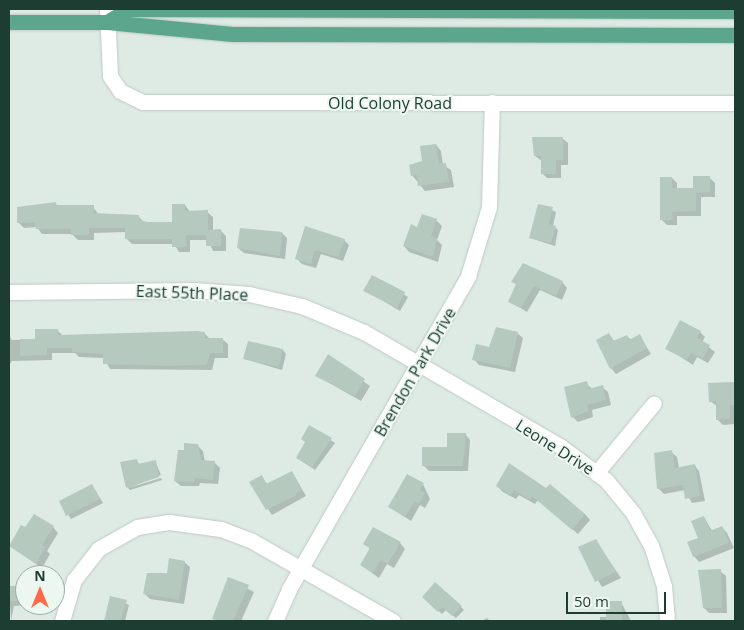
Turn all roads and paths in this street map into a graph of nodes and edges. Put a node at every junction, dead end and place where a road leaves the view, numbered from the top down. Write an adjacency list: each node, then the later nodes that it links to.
1 (735, 11): 2 (main road)
2 (107, 15): 3 (main road); 4 (main road); 5 (street, Old Colony Road)
3 (9, 22)
4 (735, 35)
5 (492, 102): 6 (street, Old Colony Road); 8 (street, Brendon Park Drive)
6 (735, 103)
7 (9, 292): 8 (street, East 55th Place)
8 (419, 364): 10 (street, Leone Drive); 11 (street, Brendon Park Drive)
9 (654, 403): 10 (street)
10 (597, 472): 15 (street, Leone Drive)
11 (301, 568): 12 (street); 13 (street, Brendon Park Drive); 14 (street)
12 (62, 621)
13 (275, 621)
14 (393, 621)
15 (667, 621)

